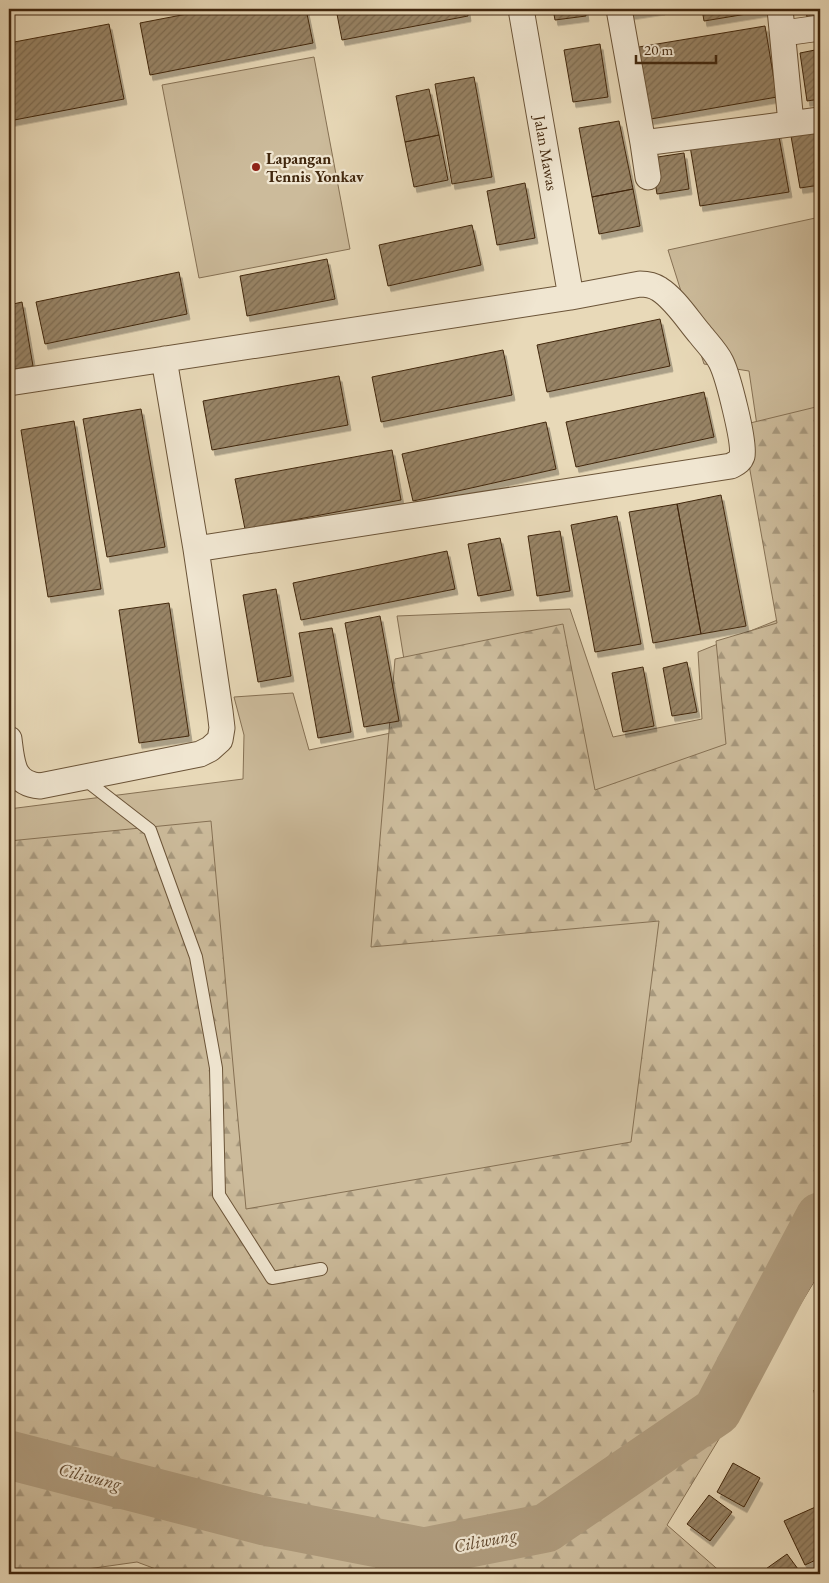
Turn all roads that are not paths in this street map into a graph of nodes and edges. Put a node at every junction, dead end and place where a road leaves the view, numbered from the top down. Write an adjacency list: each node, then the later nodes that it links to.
1 (521, 9): 9 (street, Jalan Mawas)
2 (618, 9): 7 (street)
3 (782, 21): 4 (street); 6 (street)
4 (820, 28)
5 (820, 120): 6 (street)
6 (791, 123): 7 (street)
7 (643, 143): 8 (street)
8 (648, 177)
9 (571, 297): 10 (street); 12 (street)
10 (164, 359): 11 (street); 12 (street)
11 (9, 383)
12 (196, 549): 14 (street)
13 (9, 739): 14 (street)
14 (83, 778): 15 (lane)
15 (321, 1269)

